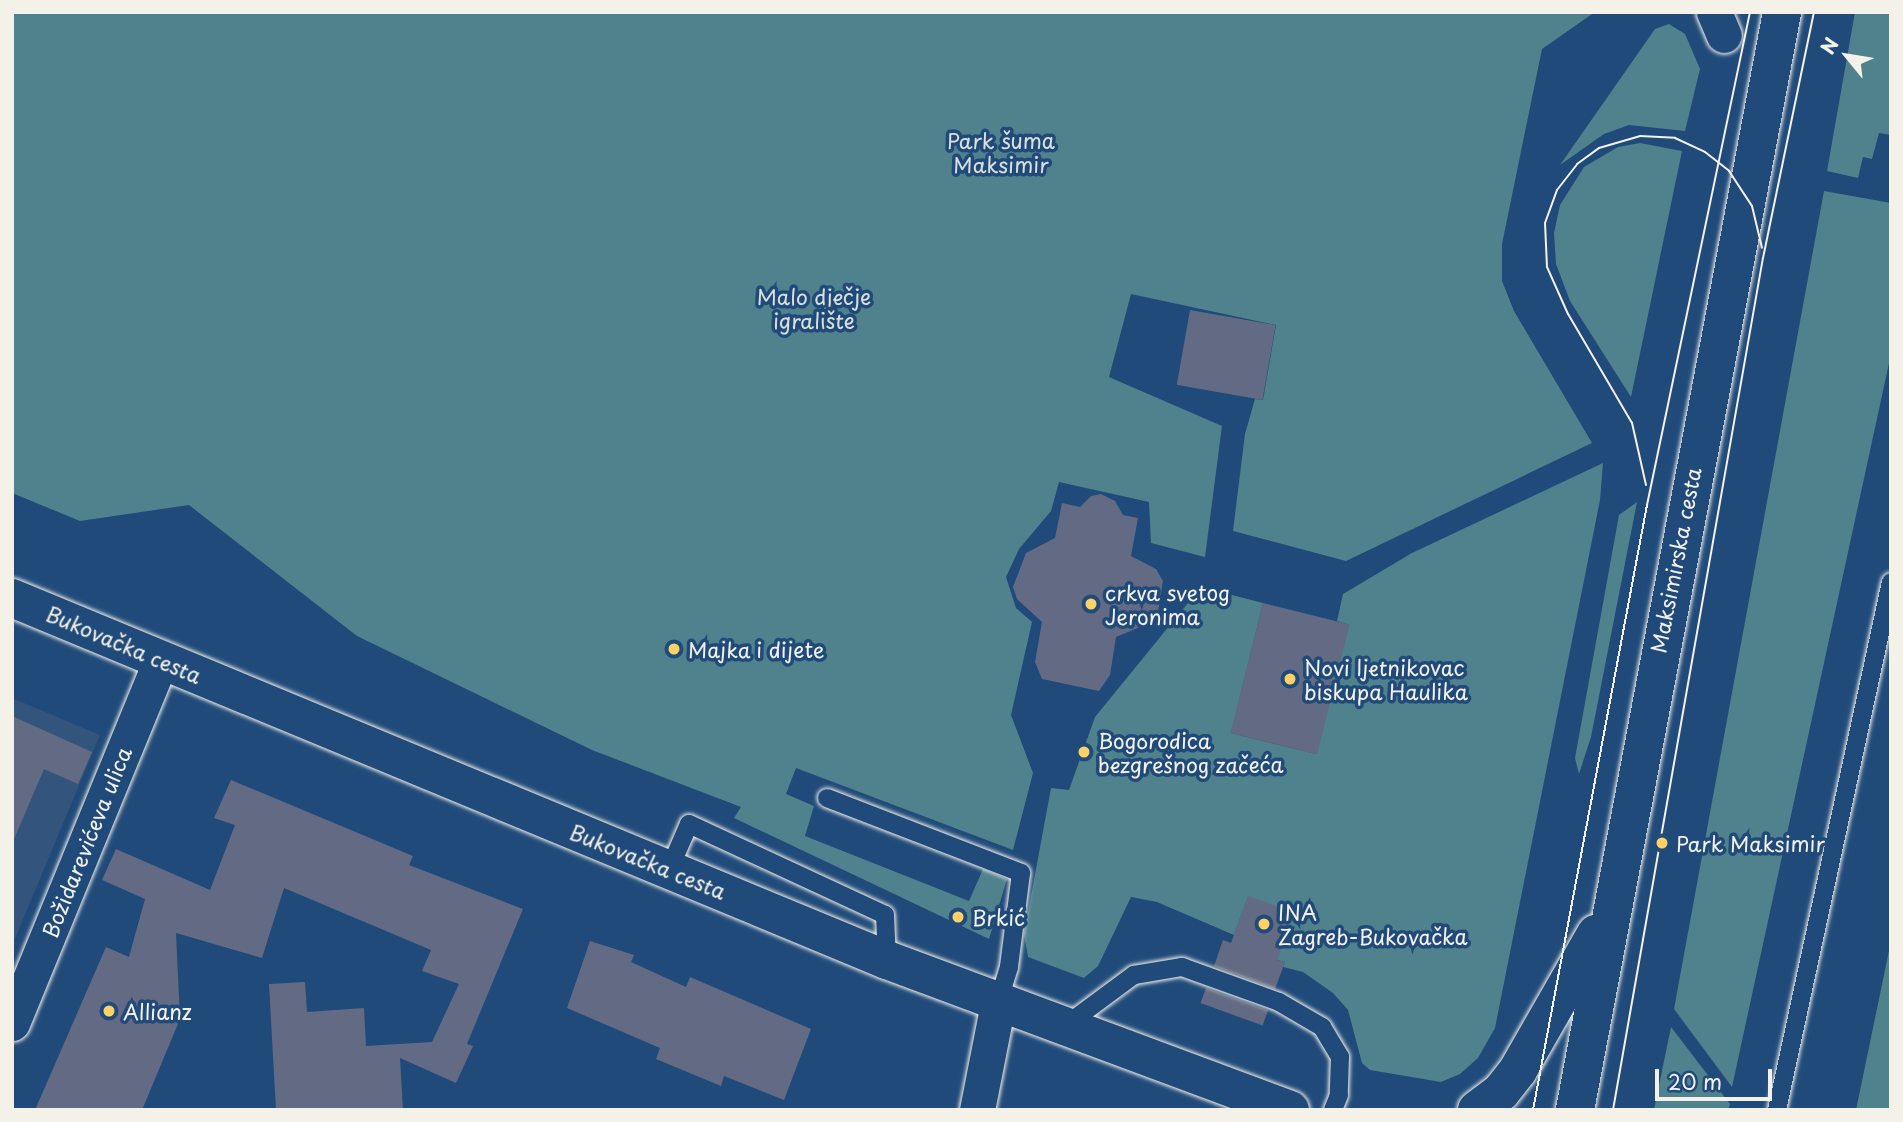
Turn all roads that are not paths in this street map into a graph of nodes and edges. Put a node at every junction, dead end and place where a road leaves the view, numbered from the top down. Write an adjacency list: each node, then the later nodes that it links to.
1 (1782, 12): 7 (main road, Maksimirska cesta)
2 (1891, 582): 17 (lane)
3 (12, 598): 4 (main road, Bukovačka cesta)
4 (161, 660): 6 (main road, Bukovačka cesta); 10 (street, Božidarevićeva ulica)
5 (827, 798): 9 (lane)
6 (668, 870): 8 (main road, Bukovačka cesta); 8 (lane)
7 (1615, 891): 15 (main road); 16 (main road, Maksimirska cesta)
8 (887, 960): 9 (main road, Bukovačka cesta)
9 (998, 1003): 11 (main road, Bukovačka cesta); 12 (street)
10 (12, 1024)
11 (1065, 1026): 13 (main road, Bukovačka cesta); 14 (lane)
12 (977, 1110)
13 (1290, 1110)
14 (1333, 1110)
15 (1476, 1110)
16 (1575, 1110)
17 (1777, 1110)

